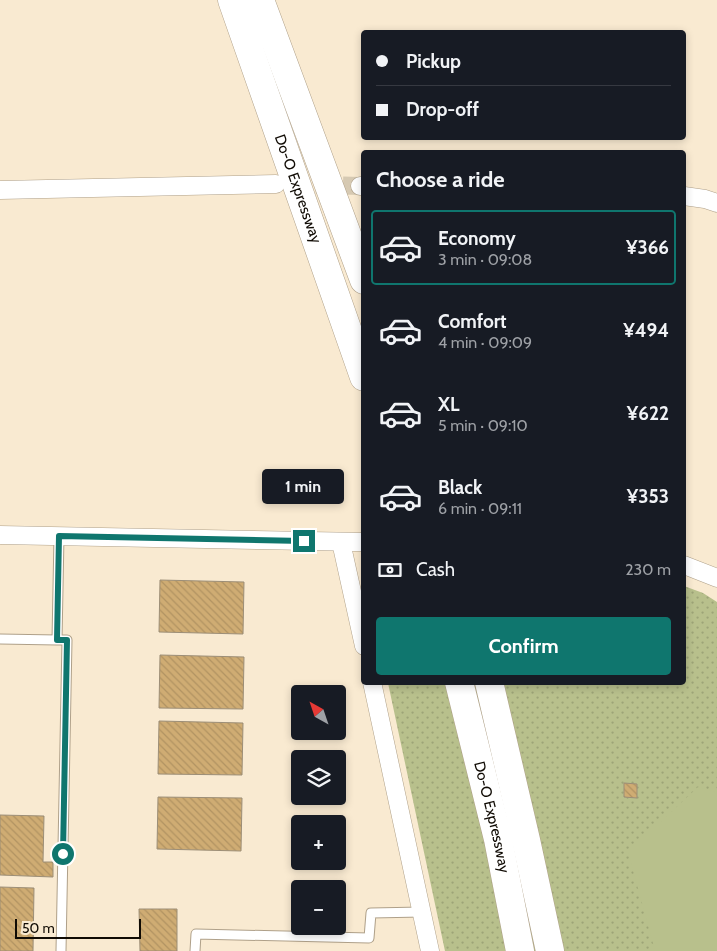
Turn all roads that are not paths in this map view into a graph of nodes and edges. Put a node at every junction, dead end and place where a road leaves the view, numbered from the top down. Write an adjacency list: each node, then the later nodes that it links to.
1 (232, 0): 8 (highway, Do-O Expressway)
2 (260, 0): 7 (highway, Do-O Expressway)
3 (276, 184): 4 (street)
4 (0, 190)
5 (686, 196): 6 (street)
6 (717, 203)
7 (361, 272)
8 (361, 368)
9 (0, 535): 10 (street)
10 (59, 536): 11 (street); 17 (lane)
11 (341, 542): 12 (street); 15 (street)
12 (361, 542)
13 (686, 565): 14 (street)
14 (717, 578)
15 (361, 632)
16 (0, 639): 17 (lane)
17 (57, 640): 22 (lane)
18 (373, 685): 21 (street)
19 (460, 685): 25 (highway, Do-O Expressway)
20 (490, 685): 26 (highway, Do-O Expressway)
21 (422, 912): 23 (lane); 24 (street)
22 (61, 951)
23 (195, 951)
24 (430, 951)
25 (520, 951)
26 (550, 951)

